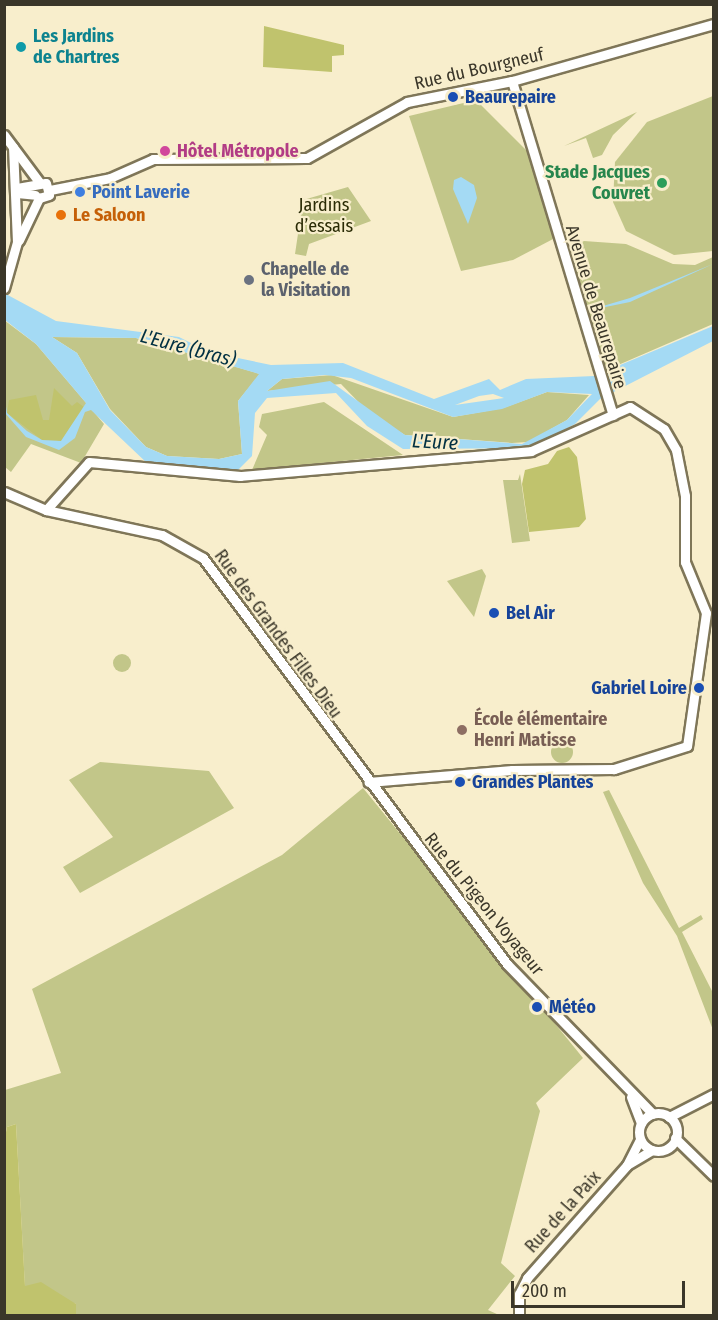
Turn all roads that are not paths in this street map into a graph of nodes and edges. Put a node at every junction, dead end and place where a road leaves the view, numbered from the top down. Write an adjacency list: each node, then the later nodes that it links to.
1 (714, 24): 2 (main road, Rue du Bourgneuf)
2 (512, 81): 7 (main road, Rue du Bourgneuf); 10 (main road, Avenue de Beaurepaire)
3 (4, 135): 4 (main road)
4 (13, 147): 5 (main road); 6 (main road)
5 (17, 190): 6 (main road); 8 (main road)
6 (37, 190): 7 (main road); 7 (main road); 8 (main road)
7 (50, 190)
8 (17, 242): 9 (main road)
9 (4, 288)
10 (611, 409): 12 (main road); 13 (main road)
11 (4, 492): 12 (main road, Rue des Grandes Filles Dieu)
12 (46, 510): 13 (main road, Rue des Grandes Filles Dieu)
13 (368, 782): 14 (main road, Rue du Pigeon Voyageur)
14 (630, 1094): 17 (main road, Rue du Pigeon Voyageur); 19 (main road, Rue du Pigeon Voyageur)
15 (714, 1094): 16 (main road)
16 (692, 1109): 18 (main road); 20 (main road)
17 (652, 1114): 18 (main road); 19 (main road)
18 (669, 1117): 20 (main road)
19 (641, 1124): 21 (main road)
20 (676, 1134): 22 (main road); 24 (main road)
21 (640, 1140): 23 (main road); 25 (main road, Rue de la Paix)
22 (668, 1148): 23 (main road); 24 (main road)
23 (652, 1150): 25 (main road, Rue de la Paix)
24 (694, 1160): 26 (main road)
25 (627, 1165): 27 (main road, Rue de la Paix)
26 (714, 1176)
27 (519, 1316)

